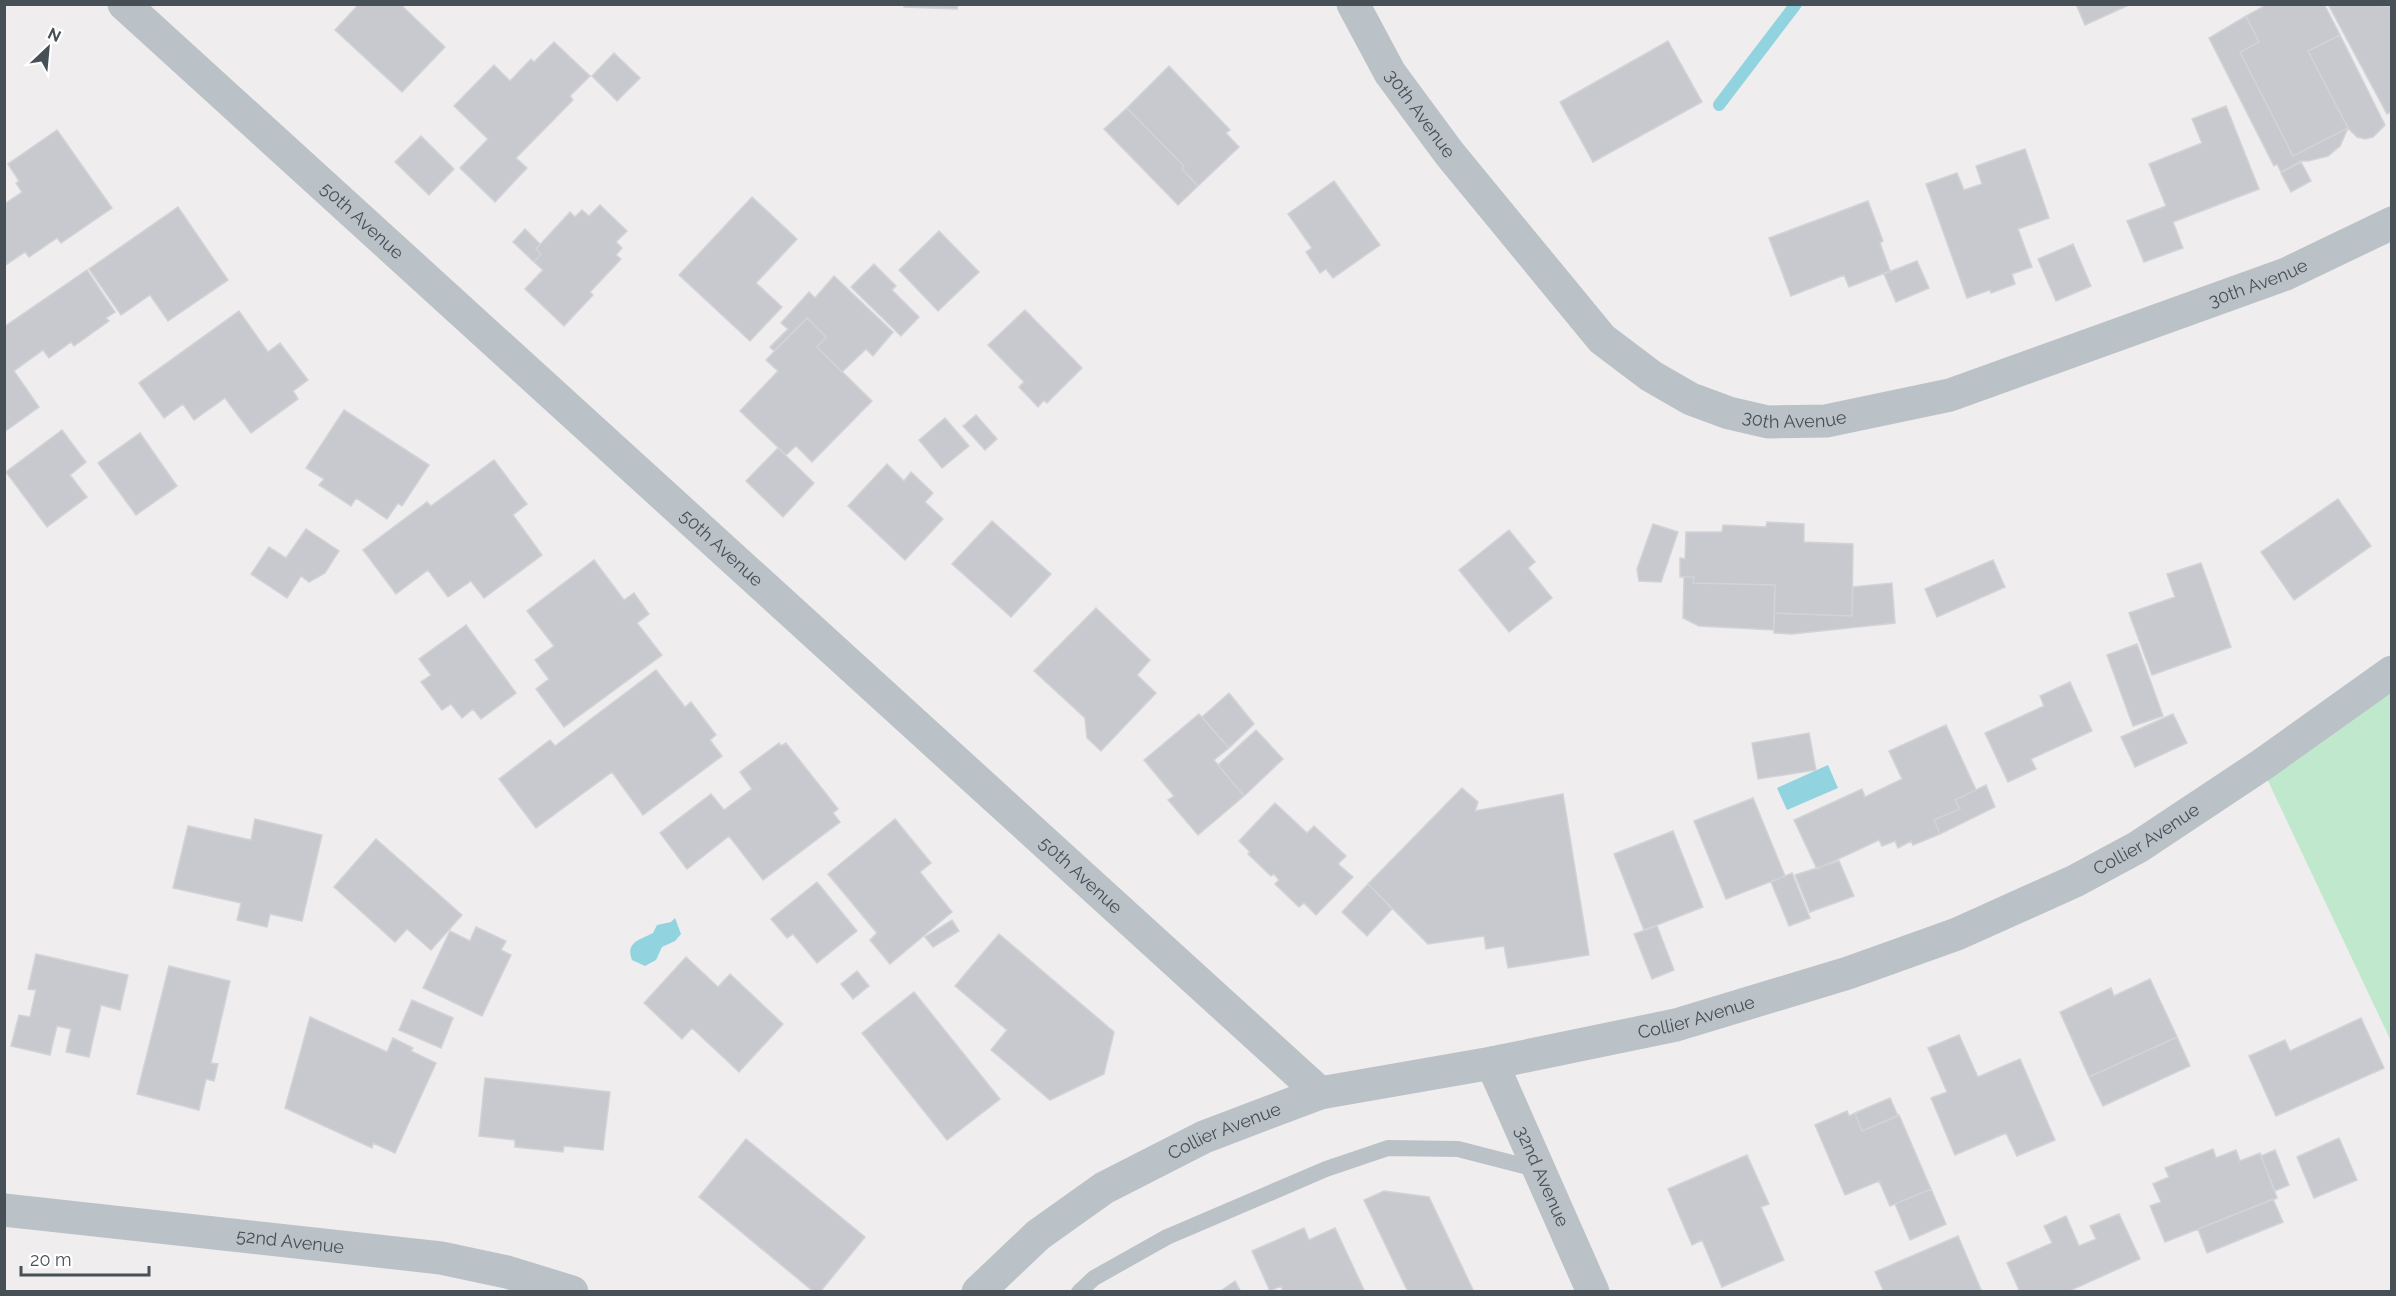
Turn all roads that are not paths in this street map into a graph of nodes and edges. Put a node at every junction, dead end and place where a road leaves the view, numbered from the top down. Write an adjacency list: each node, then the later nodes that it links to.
1 (1353, 4): 3 (street, 30th Avenue)
2 (124, 5): 6 (street, 50th Avenue)
3 (2391, 223)
4 (2391, 672): 5 (street, Collier Avenue)
5 (1492, 1063): 6 (street, Collier Avenue); 7 (street, 32nd Avenue)
6 (1320, 1093): 10 (street, Collier Avenue)
7 (1541, 1170): 11 (lane); 12 (street, 32nd Avenue)
8 (4, 1210): 9 (street, 52nd Avenue)
9 (572, 1292)
10 (978, 1292)
11 (1079, 1292)
12 (1593, 1292)

